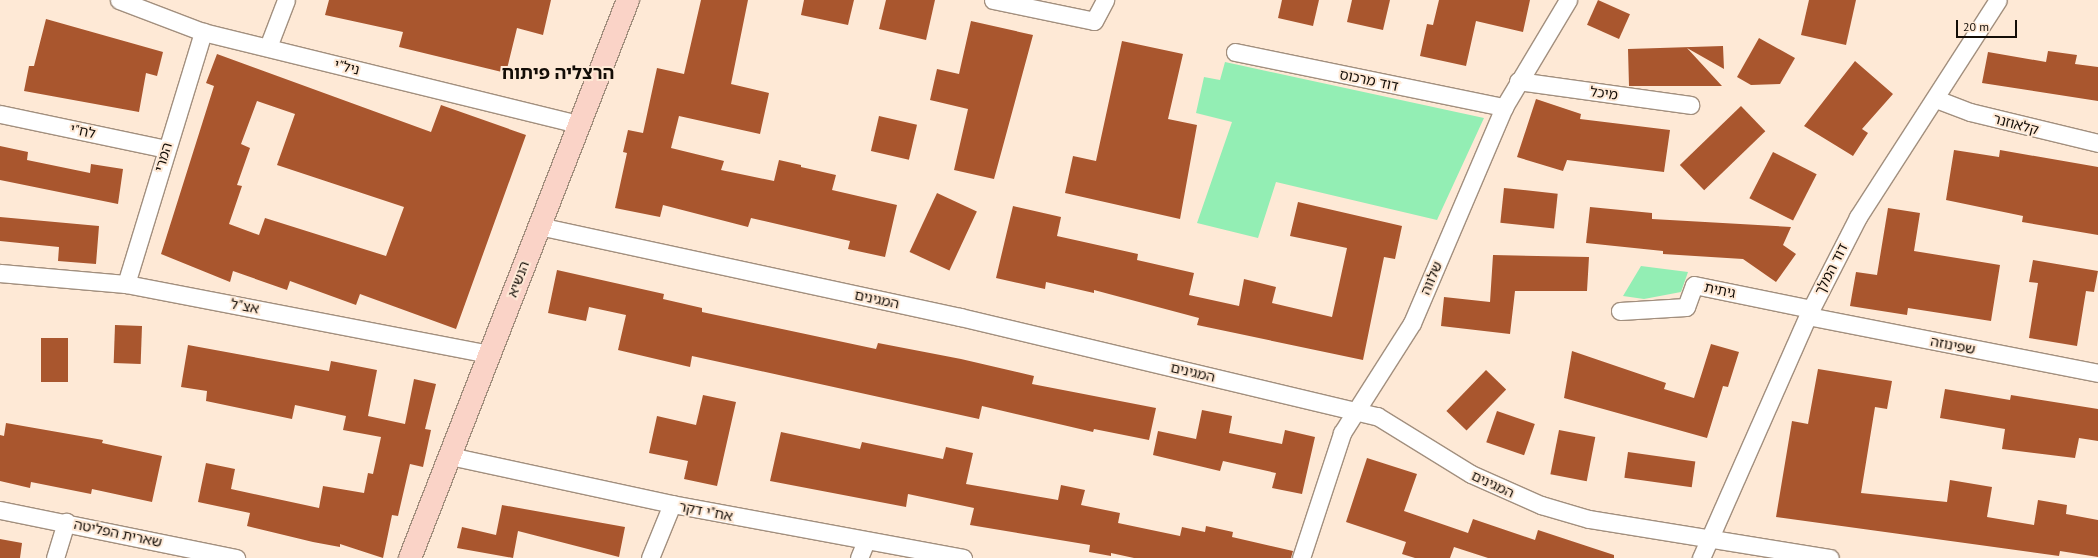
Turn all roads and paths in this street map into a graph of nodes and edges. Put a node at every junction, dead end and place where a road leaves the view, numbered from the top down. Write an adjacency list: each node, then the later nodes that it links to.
1 (119, 0): 8 (street, ניל"י)
2 (286, 0): 9 (street)
3 (628, 0): 16 (street, הנשיא)
4 (992, 0): 5 (street)
5 (1105, 0)
6 (1568, 0): 11 (street, שלווה)
7 (1998, 0): 12 (street, דוד המלך)
8 (203, 32): 9 (street, ניל"י); 18 (street, המרי)
9 (268, 47): 16 (street, ניל"י)
10 (1235, 52): 14 (street, דוד מרכוס)
11 (1518, 80): 13 (street, מיכל); 14 (street, שלווה)
12 (1936, 99): 17 (street, קלאוזנר); 23 (street, דוד המלך)
13 (1690, 105)
14 (1504, 107): 26 (street, שלווה)
15 (0, 114): 18 (street, לח"י)
16 (578, 124): 19 (street, הנשיא)
17 (2098, 143)
18 (166, 149): 21 (street, המרי)
19 (539, 226): 24 (street, הנשיא); 26 (street, המגינים)
20 (0, 273): 21 (street, אצ"ל)
21 (126, 284): 24 (street, אצ"ל)
22 (1620, 312): 23 (street, גיתית)
23 (1809, 313): 25 (street, שפינוזה); 31 (street, דוד המלך)
24 (489, 354): 27 (street, הנשיא)
25 (2098, 373)
26 (1355, 411): 31 (street, המגינים); 39 (street, שלווה)
27 (450, 456): 28 (street, אח"י דקר); 35 (street, הנשיא)
28 (672, 504): 32 (street, אח"י דקר); 36 (street)
29 (0, 510): 30 (street, שארית הפליטה)
30 (66, 522): 33 (street); 34 (street, שארית הפליטה)
31 (1709, 537): 40 (street, דוד המלך); 41 (street, המגינים)
32 (866, 541): 37 (street); 38 (street, אח"י דקר)
33 (55, 558)
34 (236, 558)
35 (410, 558)
36 (650, 558)
37 (859, 558)
38 (963, 558)
39 (1302, 558)
40 (1701, 558)
41 (1830, 558)

